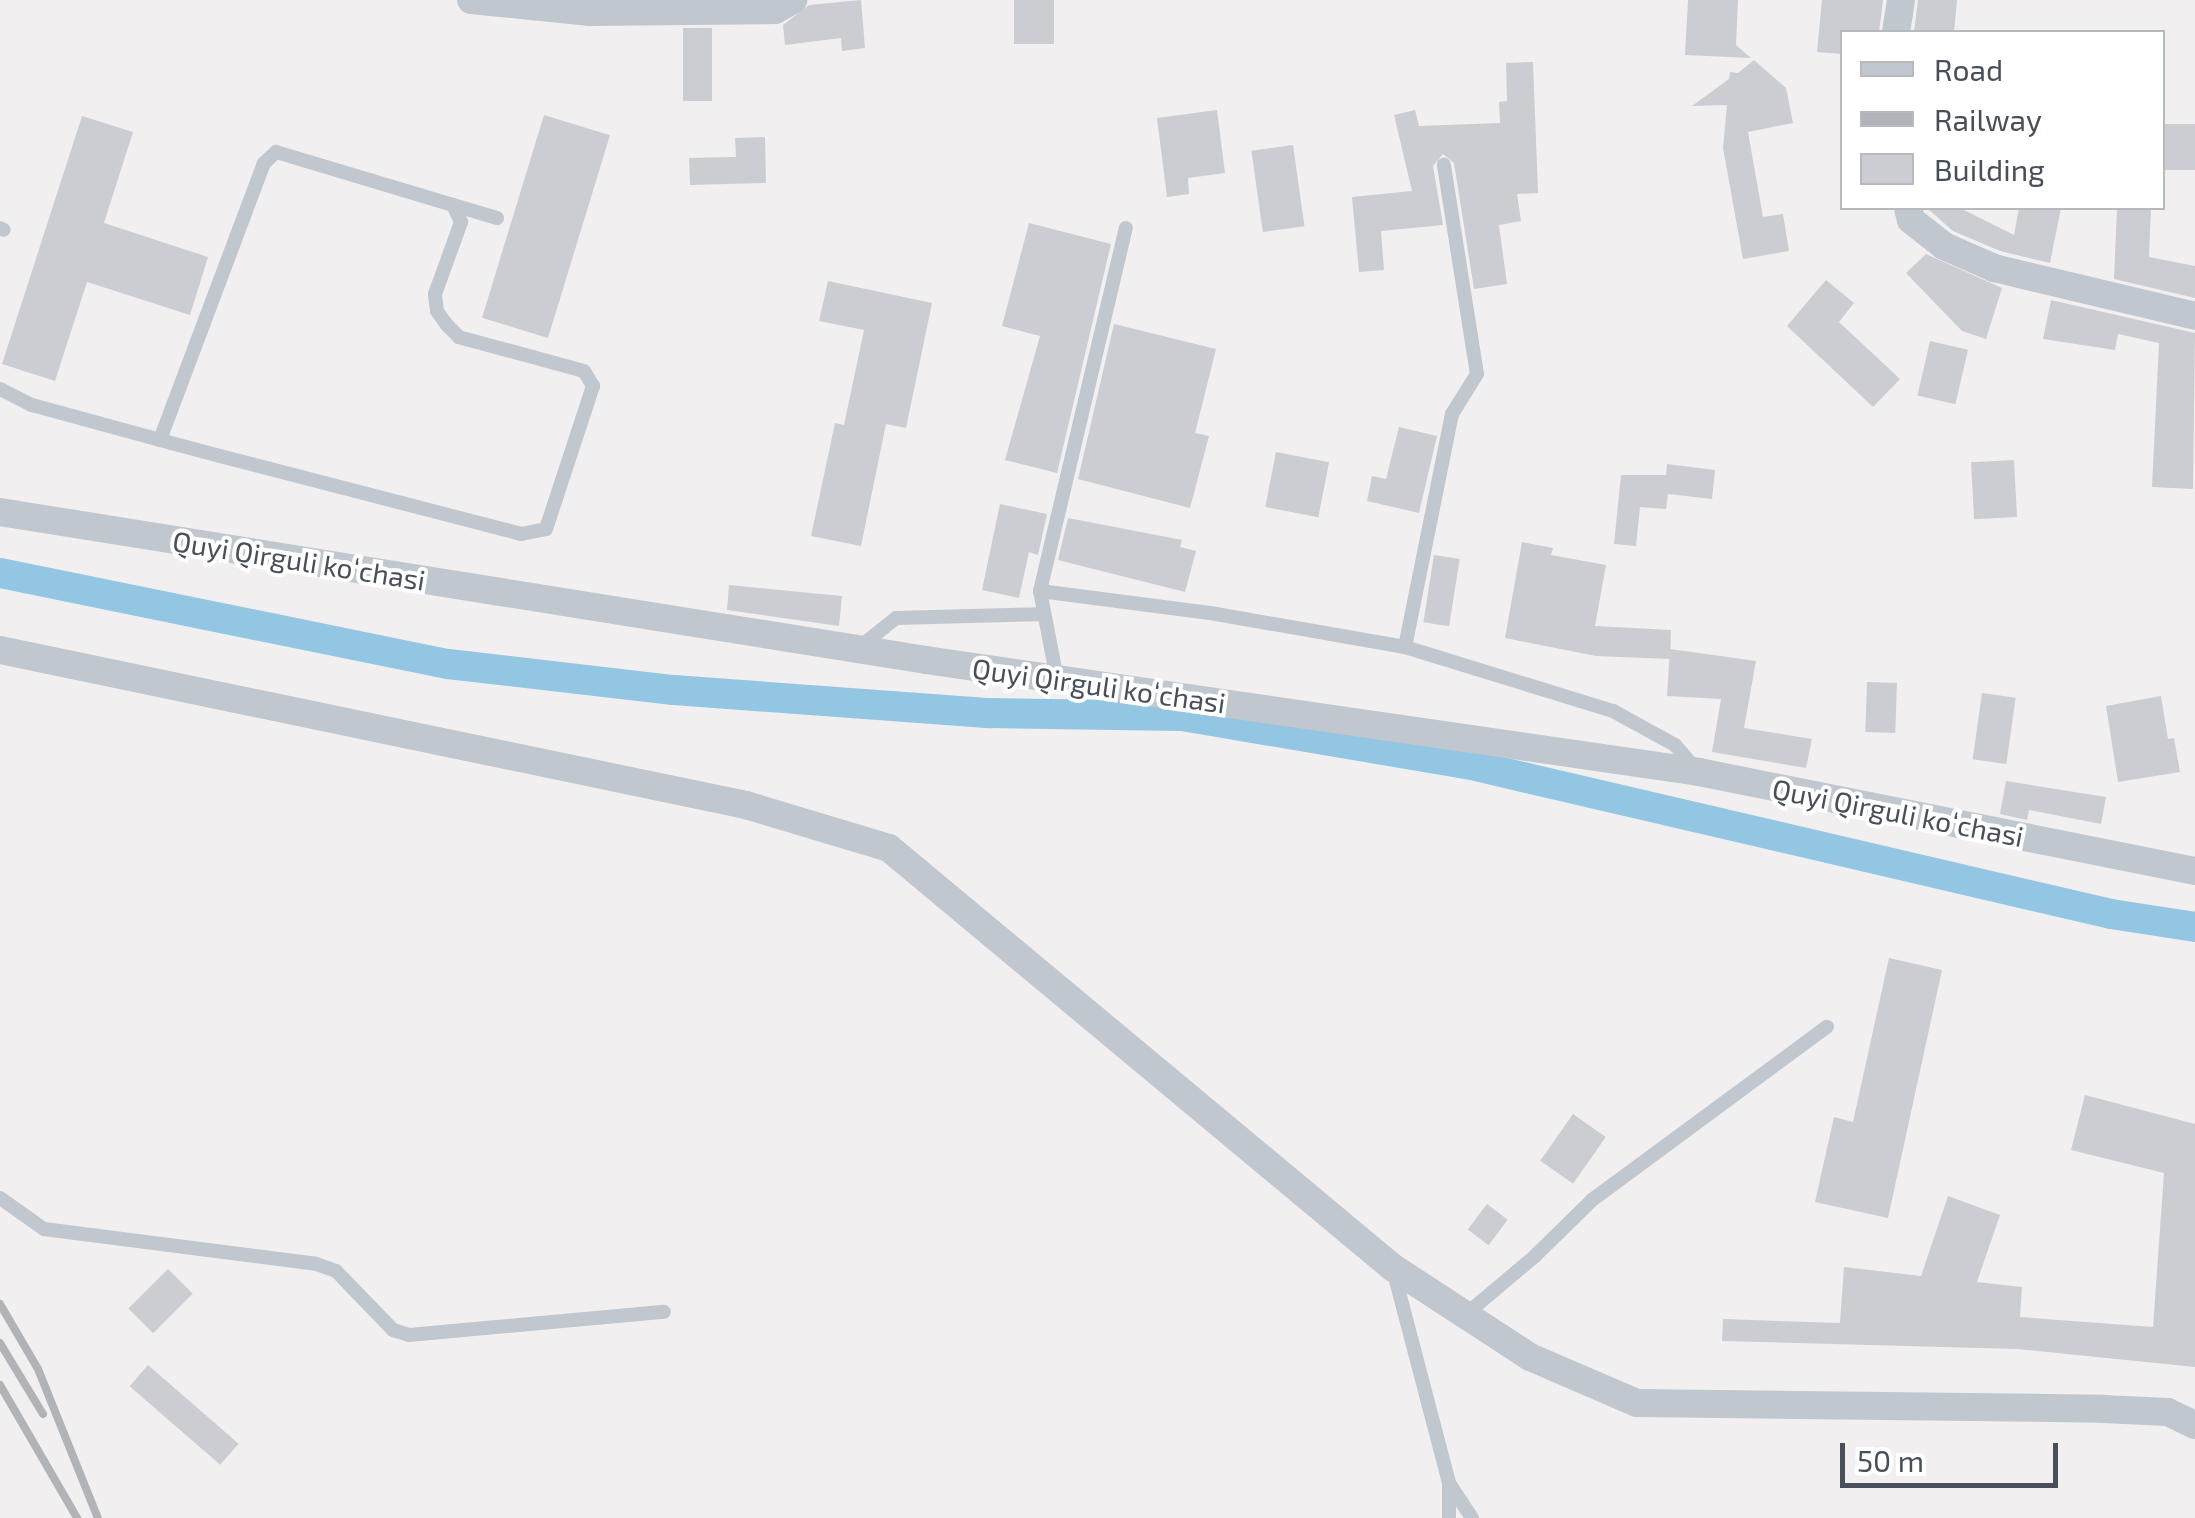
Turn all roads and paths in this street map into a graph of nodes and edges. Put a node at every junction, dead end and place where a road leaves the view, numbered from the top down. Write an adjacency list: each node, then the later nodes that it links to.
1 (470, 0): 2 (street)
2 (793, 0)
3 (1901, 0): 4 (street)
4 (1896, 30)
5 (1444, 165): 16 (lane)
6 (453, 204): 8 (lane); 12 (lane); 12 (lane)
7 (1908, 210): 10 (street)
8 (497, 218)
9 (1126, 228): 14 (lane)
10 (2195, 316)
11 (0, 390): 12 (lane)
12 (160, 440)
13 (0, 512): 17 (street, Quyi Qirguli koʻchasi)
14 (1040, 591): 15 (lane); 16 (lane)
15 (1044, 614): 17 (lane); 19 (lane)
16 (1405, 647): 20 (lane)
17 (857, 649): 19 (street, Quyi Qirguli koʻchasi)
18 (0, 650): 24 (street)
19 (1057, 679): 20 (street, Quyi Qirguli koʻchasi)
20 (1699, 772): 21 (street, Quyi Qirguli koʻchasi)
21 (2195, 871)
22 (1828, 1027): 26 (lane)
23 (0, 1198): 25 (lane)
24 (1392, 1268): 26 (street); 28 (lane)
25 (664, 1312)
26 (1465, 1315): 27 (street)
27 (2195, 1425)
28 (1449, 1483): 29 (lane); 30 (lane)
29 (1449, 1518)
30 (1472, 1518)

